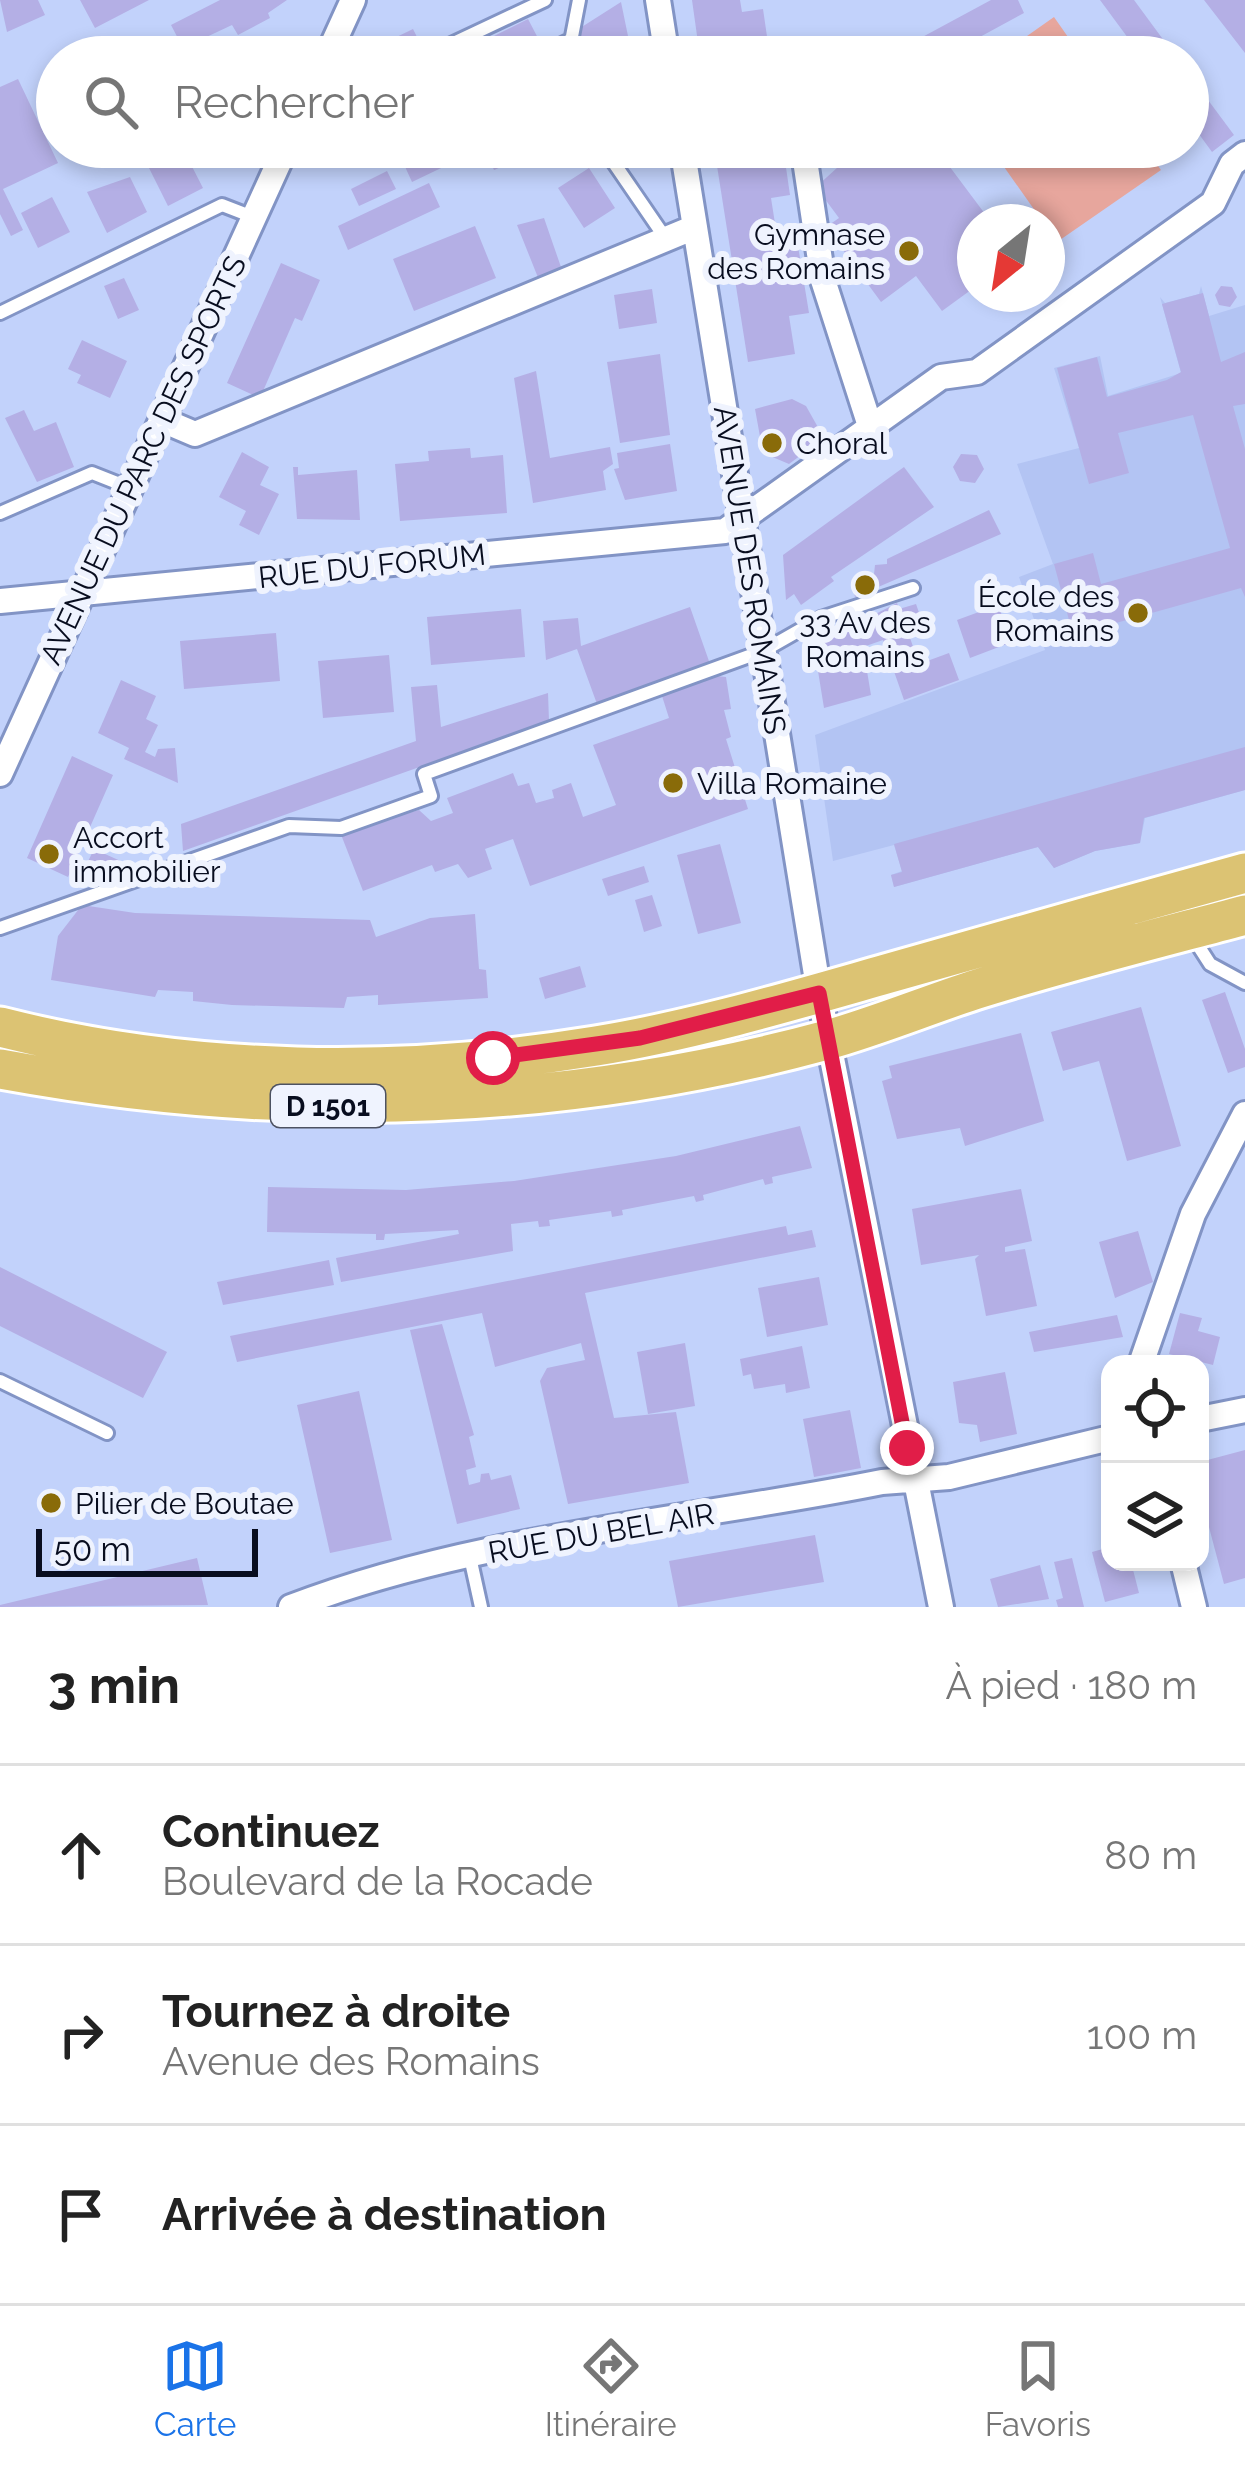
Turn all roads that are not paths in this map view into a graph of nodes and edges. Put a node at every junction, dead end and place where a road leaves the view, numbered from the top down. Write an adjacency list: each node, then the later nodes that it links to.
1 (353, 0): 5 (street)
2 (545, 0): 6 (lane)
3 (579, 0): 7 (lane)
4 (658, 0): 8 (street)
5 (337, 36)
6 (469, 36)
7 (569, 36)
8 (664, 36)
9 (1245, 154): 19 (street)
10 (277, 168): 14 (street, AVENUE DU PARC DES SPORTS)
11 (618, 168): 16 (lane)
12 (685, 168): 15 (street, AVENUE DES ROMAINS)
13 (805, 168): 19 (street)
14 (254, 218): 17 (lane); 18 (street, AVENUE DU PARC DES SPORTS)
15 (694, 227): 16 (street); 22 (street, AVENUE DES ROMAINS)
16 (666, 238): 18 (street)
17 (0, 313)
18 (162, 420): 20 (street, AVENUE DU PARC DES SPORTS)
19 (871, 429): 22 (street)
20 (130, 488): 21 (lane); 24 (street, AVENUE DU PARC DES SPORTS)
21 (0, 513)
22 (743, 522): 24 (street, RUE DU FORUM); 26 (street, AVENUE DES ROMAINS)
23 (914, 587): 26 (lane)
24 (82, 595): 25 (street, RUE DU FORUM); 27 (street, AVENUE DU PARC DES SPORTS)
25 (0, 601)
26 (764, 651): 30 (lane); 33 (street, AVENUE DES ROMAINS)
27 (0, 774)
28 (1245, 873): 33 (main road, D 1501)
29 (1245, 914): 31 (main road, D 1501)
30 (0, 928)
31 (1188, 930): 32 (lane); 35 (main road, D 1501)
32 (1245, 983)
33 (819, 993): 34 (main road, D 1501); 35 (street, AVENUE DES ROMAINS)
34 (0, 1027)
35 (829, 1040): 36 (main road, D 1501); 44 (street)
36 (0, 1069)
37 (1245, 1114): 38 (street)
38 (1144, 1355)
39 (0, 1381): 42 (lane)
40 (1245, 1410): 41 (street)
41 (1209, 1417)
42 (107, 1433)
43 (1101, 1440): 44 (street, RUE DU BEL AIR)
44 (915, 1481): 45 (street, RUE DU BEL AIR); 49 (street)
45 (470, 1557): 47 (street, RUE DU BEL AIR); 48 (lane)
46 (1185, 1571): 50 (street)
47 (291, 1607)
48 (481, 1607)
49 (941, 1607)
50 (1194, 1607)

